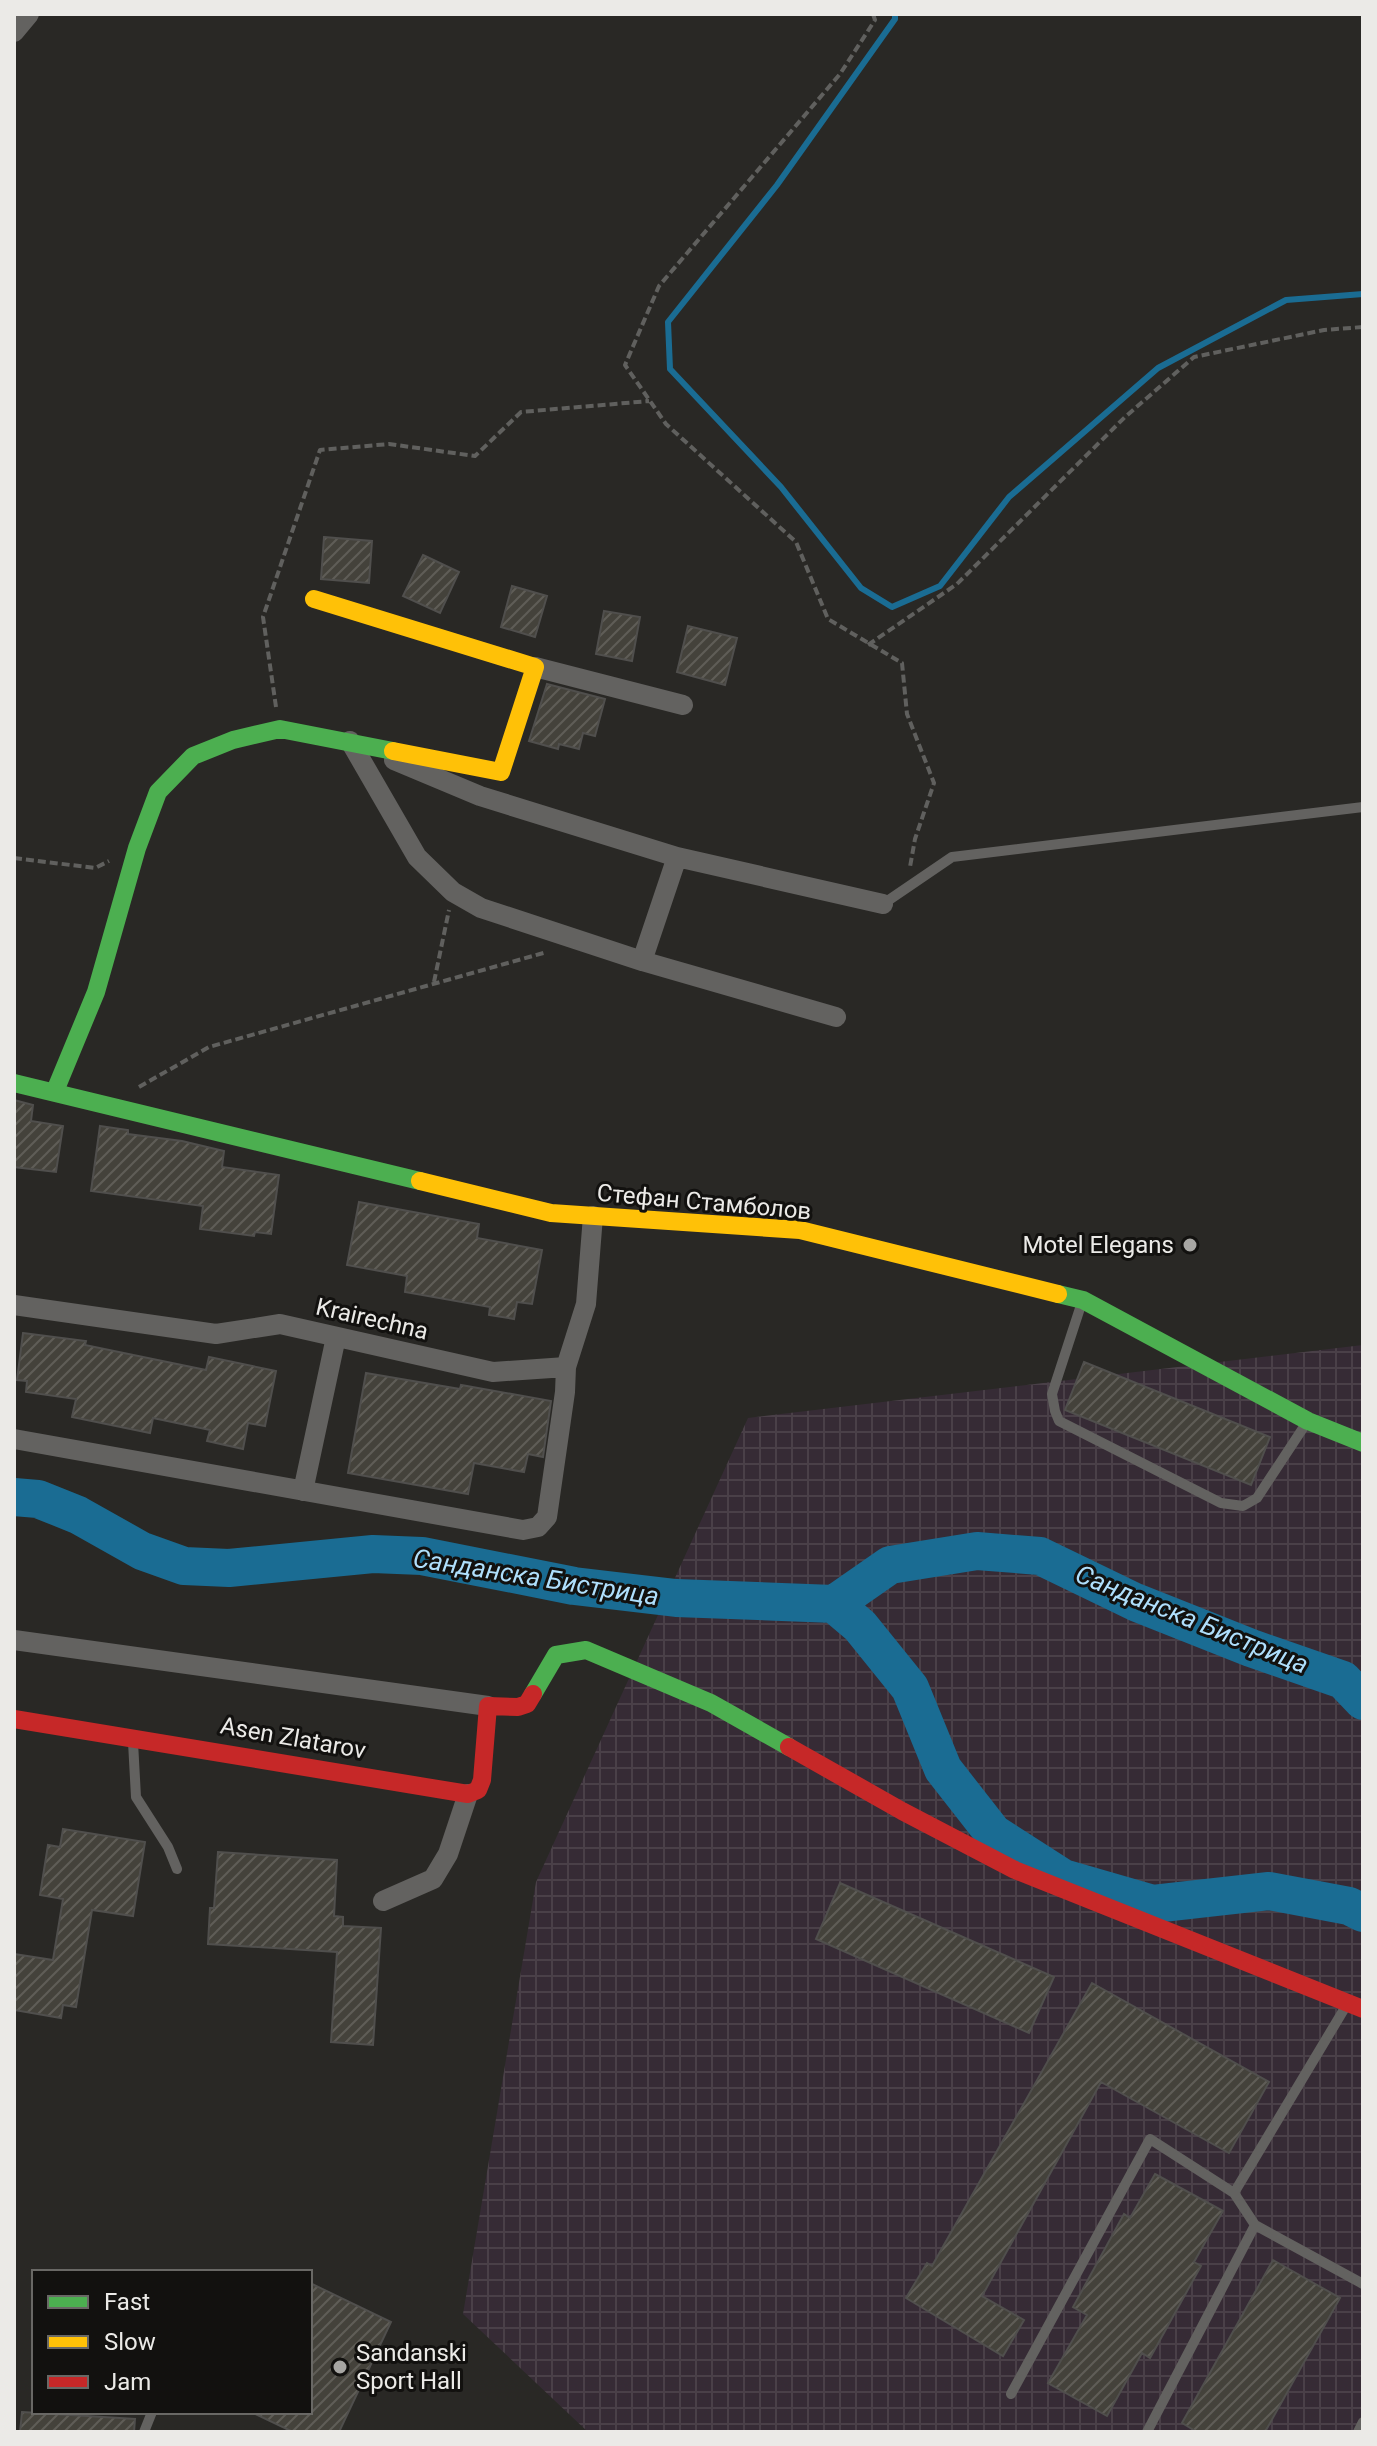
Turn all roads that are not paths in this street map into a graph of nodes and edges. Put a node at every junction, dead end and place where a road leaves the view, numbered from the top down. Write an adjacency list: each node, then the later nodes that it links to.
1 (29, 14): 2 (street)
2 (14, 32)
3 (314, 599): 4 (street)
4 (535, 667): 5 (street); 6 (street)
5 (683, 705)
6 (350, 741): 8 (street); 10 (street); 13 (street)
7 (1363, 807): 9 (lane)
8 (677, 857): 9 (street); 10 (street)
9 (883, 904)
10 (642, 961): 11 (street)
11 (836, 1017)
12 (14, 1083): 13 (street, Стефан Стамболов)
13 (55, 1091): 14 (street, Стефан Стамболов)
14 (593, 1216): 15 (street, Стефан Стамболов); 18 (street)
15 (1083, 1300): 19 (street, Стефан Стамболов); 19 (lane)
16 (14, 1305): 17 (street, Krairechna)
17 (336, 1337): 18 (street, Krairechna); 22 (street)
18 (566, 1367): 22 (street)
19 (1308, 1421): 20 (street, Стефан Стамболов)
20 (1359, 1437)
21 (14, 1439): 22 (street)
22 (303, 1491)
23 (14, 1640): 24 (street)
24 (488, 1706): 27 (street); 30 (street)
25 (14, 1719): 26 (street, Asen Zlatarov)
26 (133, 1737): 27 (street, Asen Zlatarov); 28 (lane)
27 (468, 1794): 29 (street)
28 (177, 1869)
29 (383, 1901)
30 (1356, 2006): 31 (lane)
31 (1234, 2193): 32 (lane); 34 (lane)
32 (1255, 2225): 33 (lane); 36 (lane)
33 (1363, 2284)
34 (1011, 2394)
35 (1363, 2422): 37 (lane)
36 (1147, 2432)
37 (1358, 2432)

